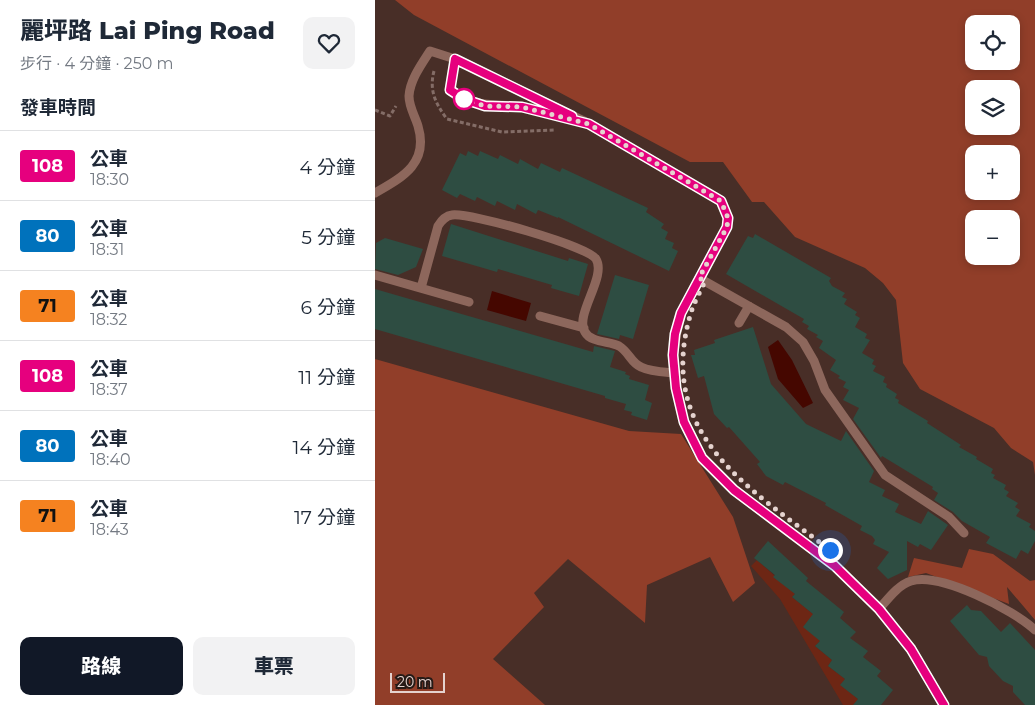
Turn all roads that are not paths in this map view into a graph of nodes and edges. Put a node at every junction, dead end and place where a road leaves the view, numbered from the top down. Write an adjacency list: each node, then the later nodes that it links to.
1 (455, 59): 2 (street); 2 (street); 3 (lane)
2 (589, 124): 5 (street)
3 (375, 193)
4 (375, 275): 6 (lane)
5 (699, 278): 8 (lane); 12 (street)
6 (421, 288): 7 (lane); 11 (lane)
7 (469, 302)
8 (749, 306): 10 (lane); 13 (lane)
9 (539, 316): 11 (lane)
10 (739, 323)
11 (584, 328): 12 (lane)
12 (675, 373): 14 (street)
13 (964, 533)
14 (879, 609): 15 (lane); 16 (street)
15 (1035, 630)
16 (944, 705)

